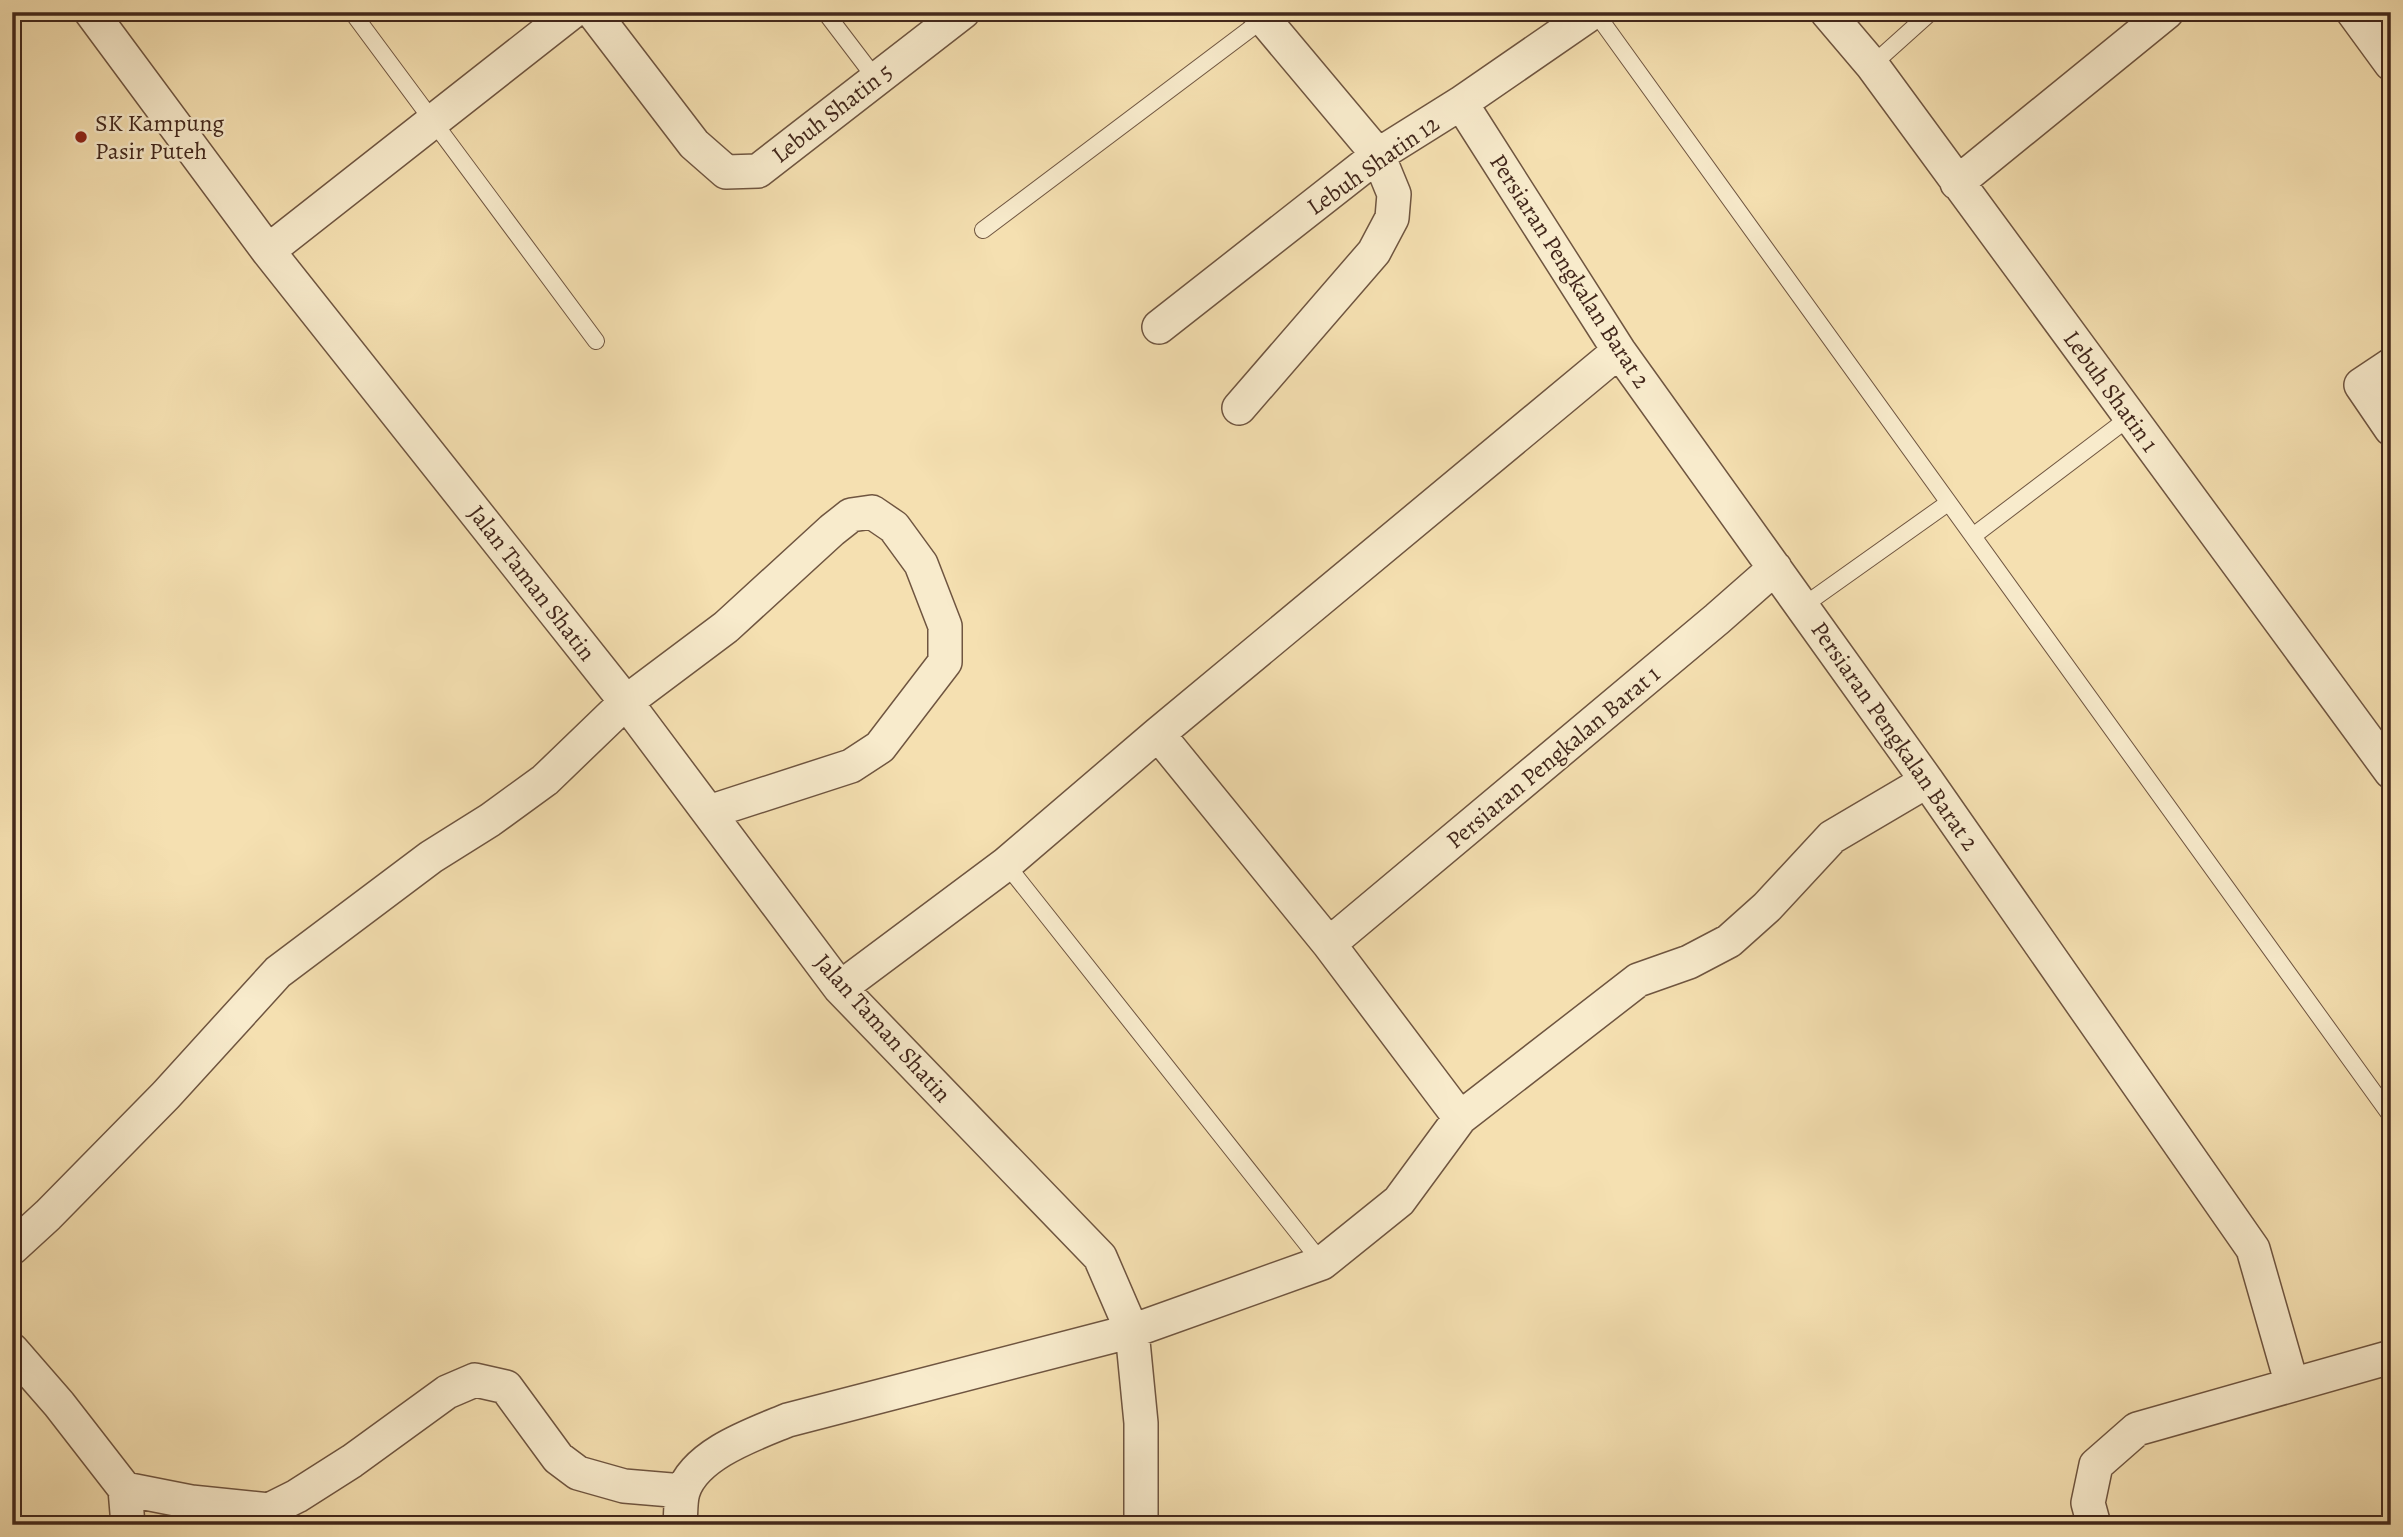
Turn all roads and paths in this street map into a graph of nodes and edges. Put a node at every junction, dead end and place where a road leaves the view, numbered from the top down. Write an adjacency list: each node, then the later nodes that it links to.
1 (91, 12): 21 (street, Jalan Taman Shatin)
2 (352, 12): 17 (lane)
3 (572, 12): 17 (street)
4 (593, 12): 15 (street, Lebuh Shatin 5)
5 (825, 12): 15 (lane)
6 (963, 12): 15 (street, Lebuh Shatin 5)
7 (1594, 12): 16 (street, Lebuh Shatin 12); 29 (lane)
8 (1827, 12): 14 (street, Lebuh Shatin 1)
9 (1931, 12): 14 (lane)
10 (2167, 12): 19 (street)
11 (2353, 12): 13 (street)
12 (1264, 15): 18 (street); 20 (lane)
13 (2391, 64)
14 (1872, 65): 19 (street, Lebuh Shatin 1)
15 (876, 79)
16 (1461, 103): 18 (street, Lebuh Shatin 12); 24 (street, Persiaran Pengkalan Barat 2)
17 (433, 122): 21 (street); 23 (lane)
18 (1378, 155): 22 (street, Lebuh Shatin 12); 26 (street)
19 (1957, 183): 27 (street, Lebuh Shatin 1)
20 (983, 230)
21 (268, 251): 33 (street, Jalan Taman Shatin)
22 (1159, 327)
23 (596, 341)
24 (1619, 351): 31 (street, Persiaran Pengkalan Barat 2); 34 (street)
25 (2391, 365): 28 (street)
26 (1239, 408)
27 (2130, 417): 30 (lane); 35 (street, Lebuh Shatin 1)
28 (2391, 429)
29 (1948, 503): 30 (lane); 32 (lane)
30 (1973, 536): 41 (lane)
31 (1775, 568): 32 (street, Persiaran Pengkalan Barat 2); 39 (street, Persiaran Pengkalan Barat 1)
32 (1803, 606): 36 (street, Persiaran Pengkalan Barat 2)
33 (626, 702): 37 (street, Jalan Taman Shatin); 37 (street); 43 (street)
34 (1158, 734): 38 (street); 39 (street)
35 (2391, 772)
36 (1927, 781): 42 (street); 48 (street, Persiaran Pengkalan Barat 2)
37 (709, 812): 40 (street, Jalan Taman Shatin)
38 (1006, 864): 40 (street); 44 (lane)
39 (1329, 944): 42 (street)
40 (840, 988): 45 (street, Jalan Taman Shatin)
41 (2391, 1115)
42 (1460, 1118): 44 (street)
43 (12, 1248)
44 (1322, 1263): 45 (street)
45 (1132, 1331): 50 (street); 53 (street, Jalan Taman Shatin)
46 (12, 1350): 49 (street)
47 (2391, 1357): 48 (street)
48 (2292, 1385): 54 (street)
49 (125, 1489): 50 (street); 51 (street)
50 (683, 1491): 52 (street)
51 (128, 1525)
52 (680, 1525)
53 (1141, 1525)
54 (2094, 1525)

